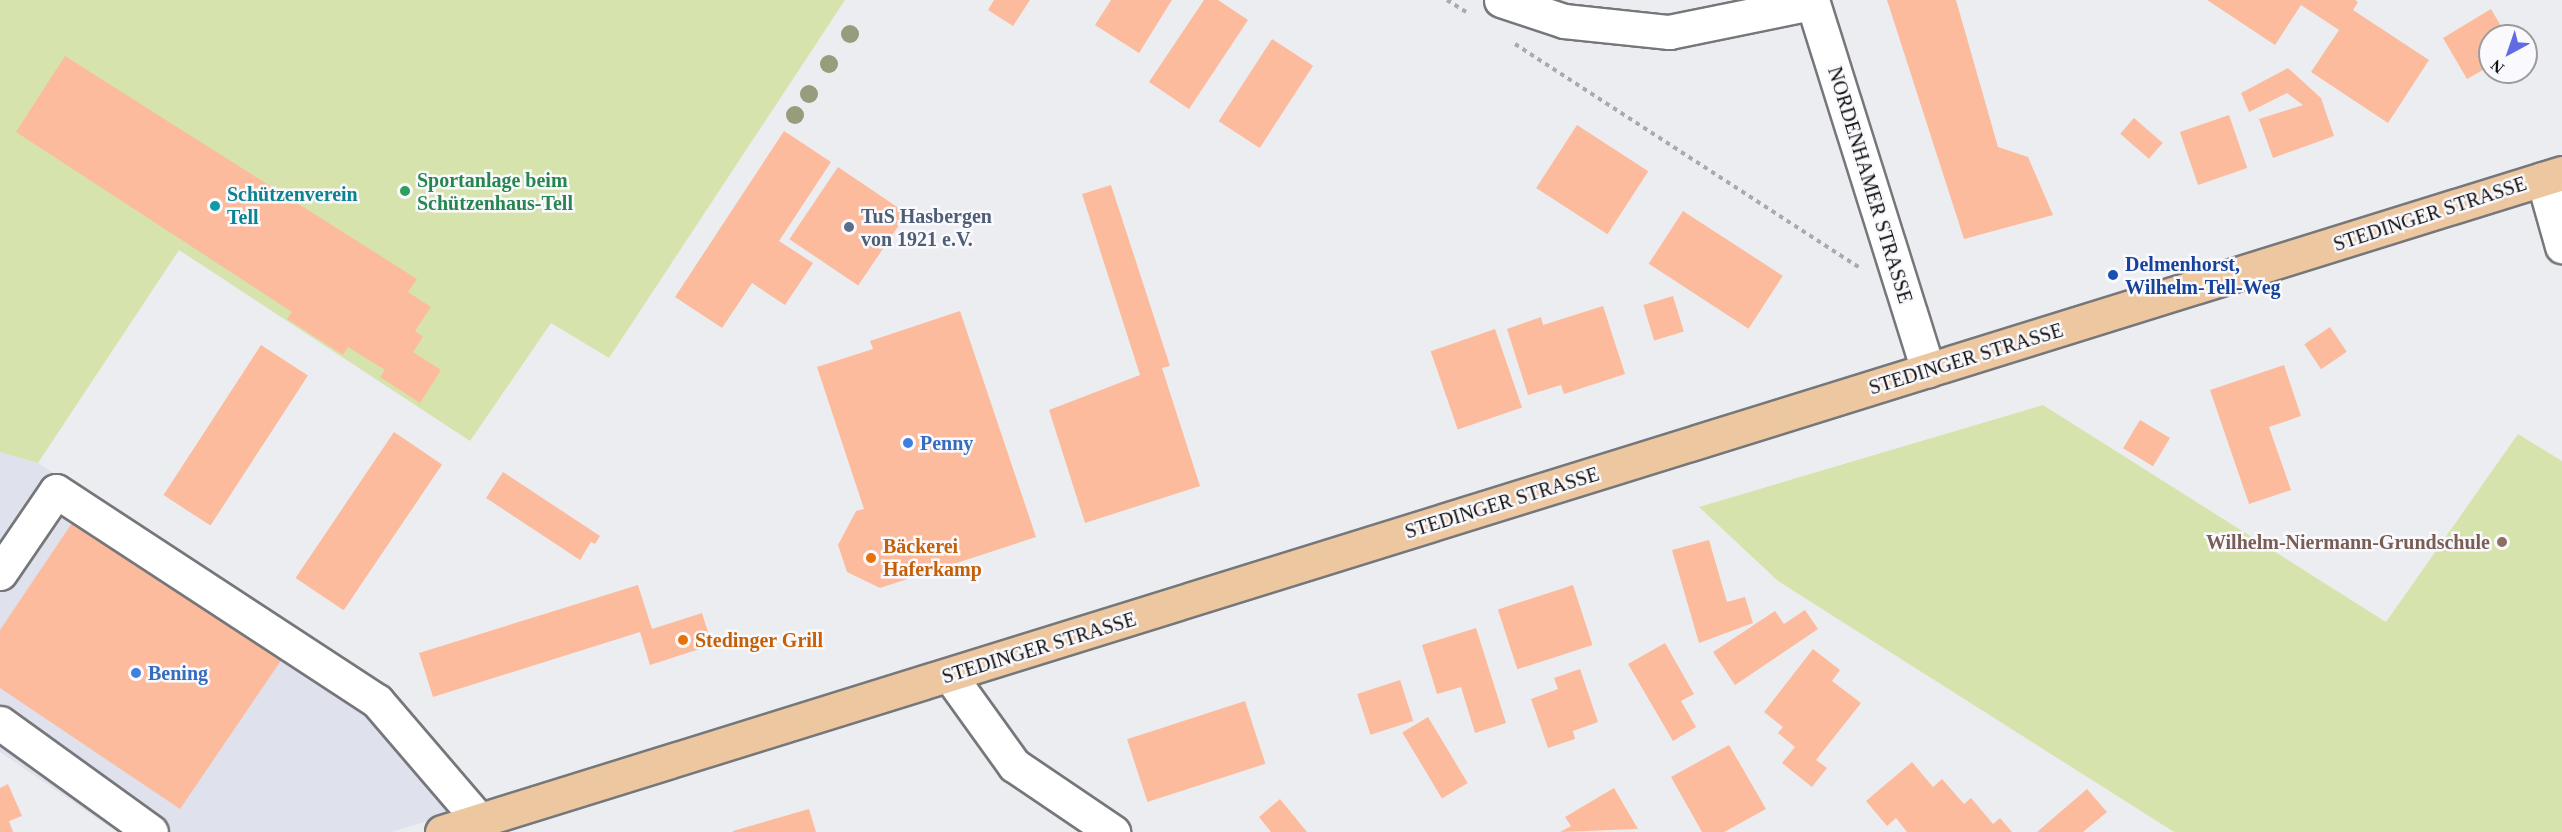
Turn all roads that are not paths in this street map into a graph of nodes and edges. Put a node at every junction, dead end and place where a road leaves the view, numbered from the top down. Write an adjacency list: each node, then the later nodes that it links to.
1 (1812, 2): 2 (street); 5 (street, NORDENHAMER STRASSE)
2 (1489, 10)
3 (2553, 176): 4 (street); 5 (main road, STEDINGER STRASSE)
4 (2562, 246)
5 (1928, 370): 7 (main road, STEDINGER STRASSE)
6 (0, 573): 9 (street)
7 (950, 676): 9 (main road, STEDINGER STRASSE); 12 (street)
8 (0, 723): 10 (street)
9 (480, 820): 11 (main road, STEDINGER STRASSE)
10 (151, 832)
11 (442, 832)
12 (1113, 832)

